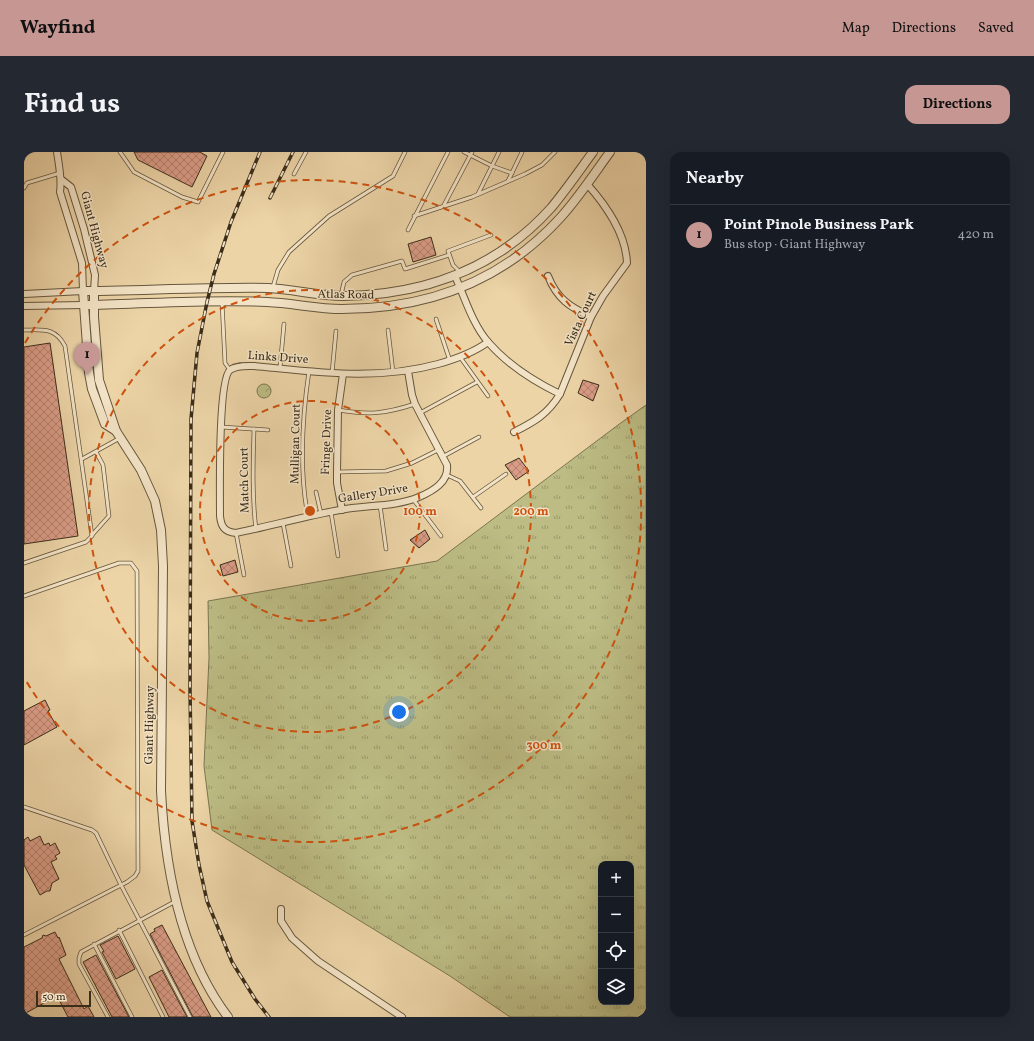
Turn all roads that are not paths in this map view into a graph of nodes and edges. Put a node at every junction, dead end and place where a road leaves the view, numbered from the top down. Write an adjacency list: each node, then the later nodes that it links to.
1 (57, 152): 15 (street, Giant Highway)
2 (120, 152): 3 (lane)
3 (223, 152)
4 (306, 152): 17 (lane)
5 (405, 152): 31 (lane)
6 (448, 152): 24 (lane)
7 (464, 152): 13 (lane)
8 (499, 152): 14 (lane)
9 (522, 152): 16 (lane)
10 (555, 152): 19 (lane)
11 (592, 152): 28 (street, Atlas Road)
12 (610, 152): 20 (street, Atlas Road)
13 (471, 154): 14 (lane); 23 (lane)
14 (492, 166): 16 (lane); 22 (lane)
15 (60, 173): 18 (street, Giant Highway); 21 (lane)
16 (512, 173): 19 (lane)
17 (294, 174)
18 (62, 180): 32 (street, Giant Highway); 33 (street, Giant Highway)
19 (508, 181): 22 (lane)
20 (587, 184): 30 (street, Atlas Road); 40 (street, Vista Court)
21 (24, 188)
22 (478, 194): 23 (lane)
23 (444, 206): 24 (lane)
24 (414, 216): 25 (lane)
25 (408, 230)
26 (491, 235): 27 (lane)
27 (449, 255): 28 (lane); 35 (lane)
28 (458, 274): 30 (street); 35 (street, Atlas Road)
29 (548, 276): 40 (street)
30 (461, 288): 36 (street, Atlas Road); 46 (street)
31 (273, 289): 33 (street, Atlas Road); 35 (street, Atlas Road)
32 (83, 291): 33 (street, Atlas Road); 34 (street, Atlas Road); 39 (street, Giant Highway)
33 (94, 291): 37 (street, Giant Highway)
34 (24, 294)
35 (341, 296)
36 (222, 301): 37 (street, Atlas Road); 50 (lane)
37 (94, 305): 39 (street, Atlas Road); 66 (street, Giant Highway)
38 (24, 306): 39 (street, Atlas Road)
39 (84, 306): 66 (street, Giant Highway)
40 (591, 318): 57 (street, Vista Court)
41 (436, 319): 48 (lane)
42 (284, 324): 49 (lane)
43 (24, 330): 71 (lane)
44 (388, 330): 53 (lane)
45 (336, 331): 54 (lane)
46 (488, 342): 47 (street, Links Drive); 57 (street)
47 (460, 357): 48 (street, Links Drive); 56 (lane)
48 (450, 361): 52 (street, Links Drive)
49 (280, 368): 50 (street, Links Drive); 51 (street, Links Drive)
50 (230, 370): 62 (street)
51 (309, 371): 54 (street, Links Drive); 83 (lane, Mulligan Court)
52 (408, 371): 53 (street, Links Drive); 59 (street)
53 (393, 372): 55 (street, Links Drive)
54 (332, 373): 55 (street, Links Drive)
55 (342, 374): 60 (street, Fringe Drive)
56 (477, 382): 58 (lane); 61 (lane)
57 (560, 394): 65 (street, Vista Court)
58 (488, 396)
59 (415, 404): 60 (lane); 61 (street)
60 (338, 410): 72 (street, Fringe Drive)
61 (420, 413): 68 (street)
62 (221, 427): 63 (lane); 86 (street)
63 (254, 430): 64 (lane); 85 (lane, Match Court)
64 (268, 430)
65 (514, 432)
66 (118, 435): 69 (lane); 97 (street, Giant Highway)
67 (479, 437): 70 (lane)
68 (438, 450): 70 (street); 72 (lane)
69 (96, 452): 71 (lane); 87 (lane)
70 (442, 457): 74 (street)
71 (82, 459): 87 (lane)
72 (337, 472): 80 (street, Fringe Drive)
73 (506, 474): 76 (lane)
74 (447, 475): 76 (lane); 77 (street, Gallery Drive)
75 (316, 492): 82 (lane)
76 (474, 497): 79 (lane)
77 (413, 499): 78 (street, Gallery Drive); 88 (lane)
78 (380, 505): 80 (street, Gallery Drive); 89 (lane)
79 (481, 508)
80 (342, 510): 81 (street, Gallery Drive)
81 (331, 512): 82 (street, Gallery Drive); 90 (lane)
82 (321, 514): 83 (street, Gallery Drive)
83 (308, 517): 84 (street, Gallery Drive)
84 (283, 523): 85 (street, Gallery Drive); 92 (lane)
85 (256, 530): 86 (street, Gallery Drive)
86 (234, 533): 93 (lane)
87 (92, 536): 91 (lane)
88 (441, 536)
89 (386, 549)
90 (338, 556)
91 (24, 564)
92 (291, 566)
93 (244, 575)
94 (24, 596): 96 (lane)
95 (24, 807): 96 (lane)
96 (121, 885): 99 (lane); 101 (lane)
97 (176, 901): 99 (lane); 107 (street, Giant Highway)
98 (281, 909): 108 (street)
99 (140, 920): 100 (lane); 106 (lane)
100 (119, 930): 102 (lane); 105 (lane)
101 (24, 935)
102 (94, 944): 103 (lane); 104 (lane)
103 (108, 1017)
104 (132, 1017)
105 (164, 1017)
106 (190, 1017)
107 (228, 1017)
108 (402, 1017)

